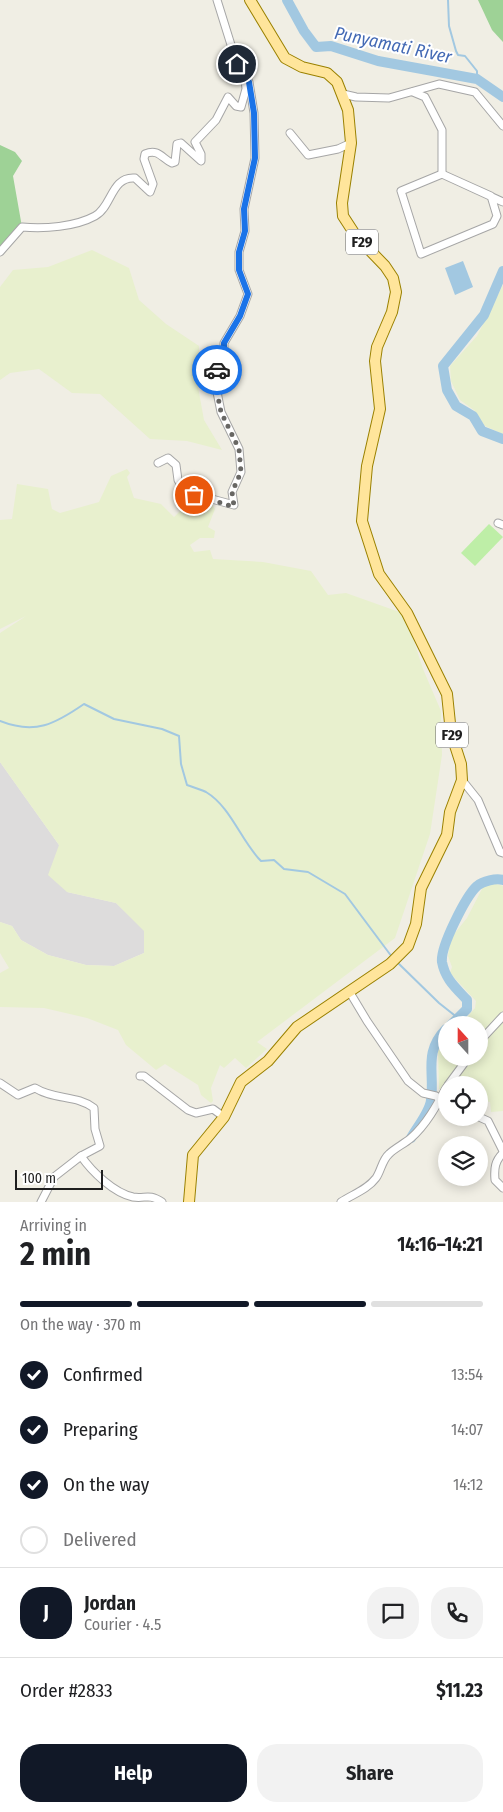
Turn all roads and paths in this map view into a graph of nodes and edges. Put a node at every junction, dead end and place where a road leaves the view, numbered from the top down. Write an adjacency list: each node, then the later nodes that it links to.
1 (217, 0): 3 (street)
2 (250, 0): 5 (main road, F29)
3 (245, 77): 11 (street); 12 (street)
4 (413, 92): 5 (street); 6 (street); 9 (street)
5 (343, 94): 8 (main road, F29)
6 (503, 126)
7 (290, 133): 8 (street)
8 (351, 143): 13 (main road, F29)
9 (442, 174): 9 (street); 10 (street)
10 (503, 202)
11 (0, 252)
12 (158, 463)
13 (462, 780): 14 (street); 15 (main road, F29)
14 (503, 853)
15 (349, 991): 20 (street); 22 (main road, F29)
16 (503, 1016): 17 (street)
17 (488, 1032)
18 (140, 1076): 22 (street)
19 (0, 1083): 25 (street)
20 (438, 1099)
21 (438, 1104): 30 (street)
22 (224, 1117): 29 (main road, F29)
23 (488, 1120): 24 (street)
24 (503, 1152): 26 (street)
25 (81, 1156): 27 (street); 28 (street)
26 (503, 1188)
27 (41, 1202)
28 (162, 1202)
29 (189, 1202)
30 (341, 1202)

